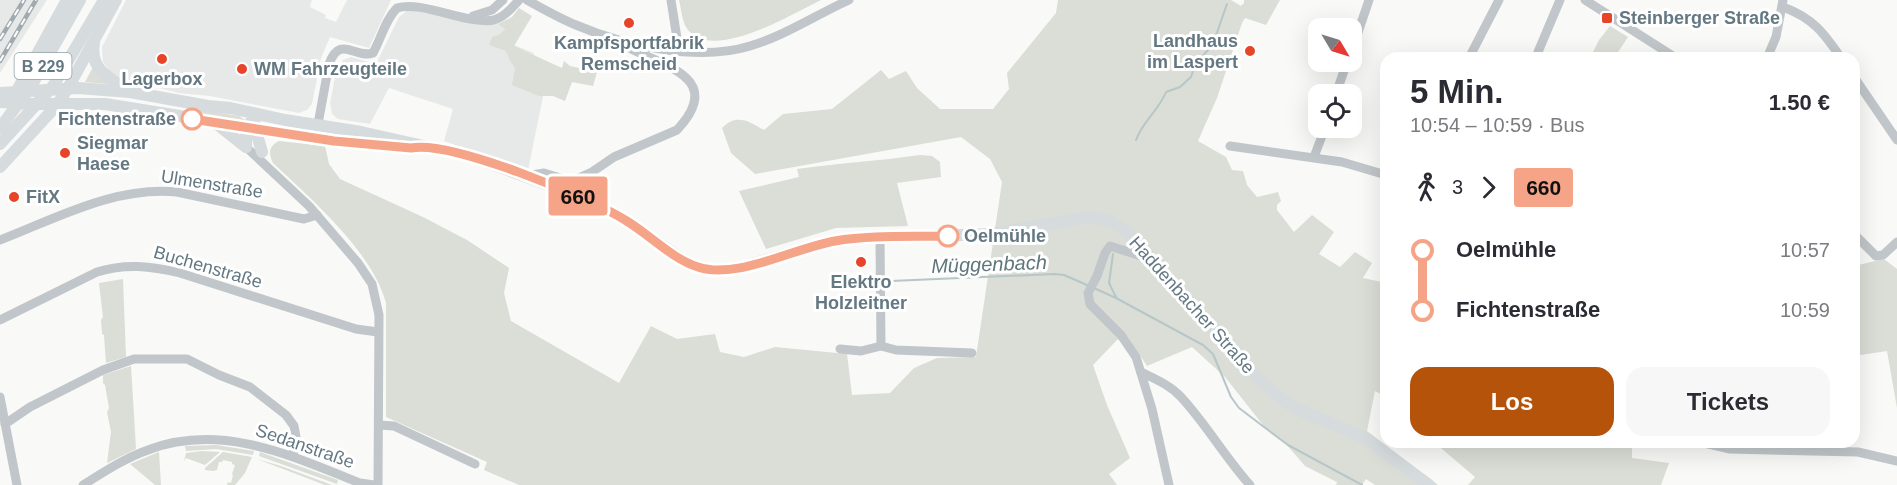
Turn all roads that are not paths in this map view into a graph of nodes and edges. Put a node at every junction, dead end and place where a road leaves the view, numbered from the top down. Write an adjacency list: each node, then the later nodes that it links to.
1 (67, 0): 30 (main road, B 229)
2 (80, 0): 37 (main road, B 229)
3 (104, 0): 25 (main road, B 229)
4 (116, 0): 18 (main road, B 229)
5 (503, 0): 15 (street)
6 (519, 0): 15 (street)
7 (527, 0): 17 (street)
8 (671, 0): 19 (street)
9 (849, 0): 19 (street)
10 (1369, 0): 16 (street)
11 (1498, 0): 20 (street)
12 (1560, 0): 21 (street)
13 (1586, 0): 22 (street)
14 (1783, 3): 23 (street); 24 (street)
15 (473, 16): 36 (street)
16 (1362, 21)
17 (613, 38): 19 (street); 55 (street)
18 (94, 41): 27 (main road, B 229); 28 (main road)
19 (679, 51)
20 (1472, 52)
21 (1538, 52)
22 (1667, 52)
23 (1769, 52)
24 (1836, 52)
25 (53, 86): 45 (main road, B 229); 51 (main road)
26 (1860, 86): 43 (street)
27 (68, 88): 28 (main road, Haddenbacher Straße); 30 (main road, Haddenbacher Straße); 31 (main road, B 229)
28 (130, 92): 32 (main road, Haddenbacher Straße)
29 (0, 93): 30 (main road)
30 (9, 99): 31 (main road, Haddenbacher Straße); 33 (main road, B 229)
31 (57, 105): 35 (main road, Haddenbacher Straße); 53 (main road, B 229)
32 (230, 108): 34 (main road, Haddenbacher Straße); 38 (main road)
33 (0, 116)
34 (282, 120): 36 (main road, Haddenbacher Straße); 38 (main road)
35 (213, 122): 38 (main road, Haddenbacher Straße); 48 (main road)
36 (318, 124): 40 (main road, Haddenbacher Straße); 41 (main road)
37 (0, 128)
38 (252, 128): 39 (main road, Haddenbacher Straße); 48 (main road); 49 (main road)
39 (277, 132): 41 (main road, Haddenbacher Straße); 49 (main road)
40 (361, 132): 44 (main road); 46 (main road, Haddenbacher Straße)
41 (316, 138): 44 (main road, Haddenbacher Straße)
42 (1321, 138): 50 (street)
43 (1897, 140)
44 (334, 141): 46 (main road, Haddenbacher Straße)
45 (0, 144)
46 (420, 146): 55 (main road, Haddenbacher Straße)
47 (1230, 146): 50 (street)
48 (246, 147): 52 (street)
49 (262, 152): 52 (street)
50 (1314, 158): 54 (street)
51 (0, 160)
52 (266, 165): 56 (street)
53 (0, 167)
54 (1380, 173)
55 (526, 176): 57 (main road, Haddenbacher Straße)
56 (317, 215): 58 (street, Ulmenstraße); 63 (street)
57 (880, 238): 61 (main road, Haddenbacher Straße); 64 (street)
58 (0, 240)
59 (1860, 240): 60 (street)
60 (1897, 242)
61 (1146, 254): 67 (street); 80 (main road, Haddenbacher Straße)
62 (0, 320): 63 (street, Buchenstraße)
63 (378, 332): 70 (street)
64 (881, 346): 65 (street); 66 (street)
65 (840, 349)
66 (972, 353)
67 (1141, 372): 78 (street); 79 (street)
68 (0, 397): 69 (street)
69 (5, 424): 72 (street); 76 (street)
70 (379, 425): 74 (street); 77 (street)
71 (1726, 448): 73 (street)
72 (293, 456): 75 (street, Sedanstraße); 77 (street, Sedanstraße)
73 (1897, 461)
74 (475, 465)
75 (89, 483)
76 (17, 485)
77 (376, 485)
78 (1169, 485)
79 (1250, 485)
80 (1429, 485)

